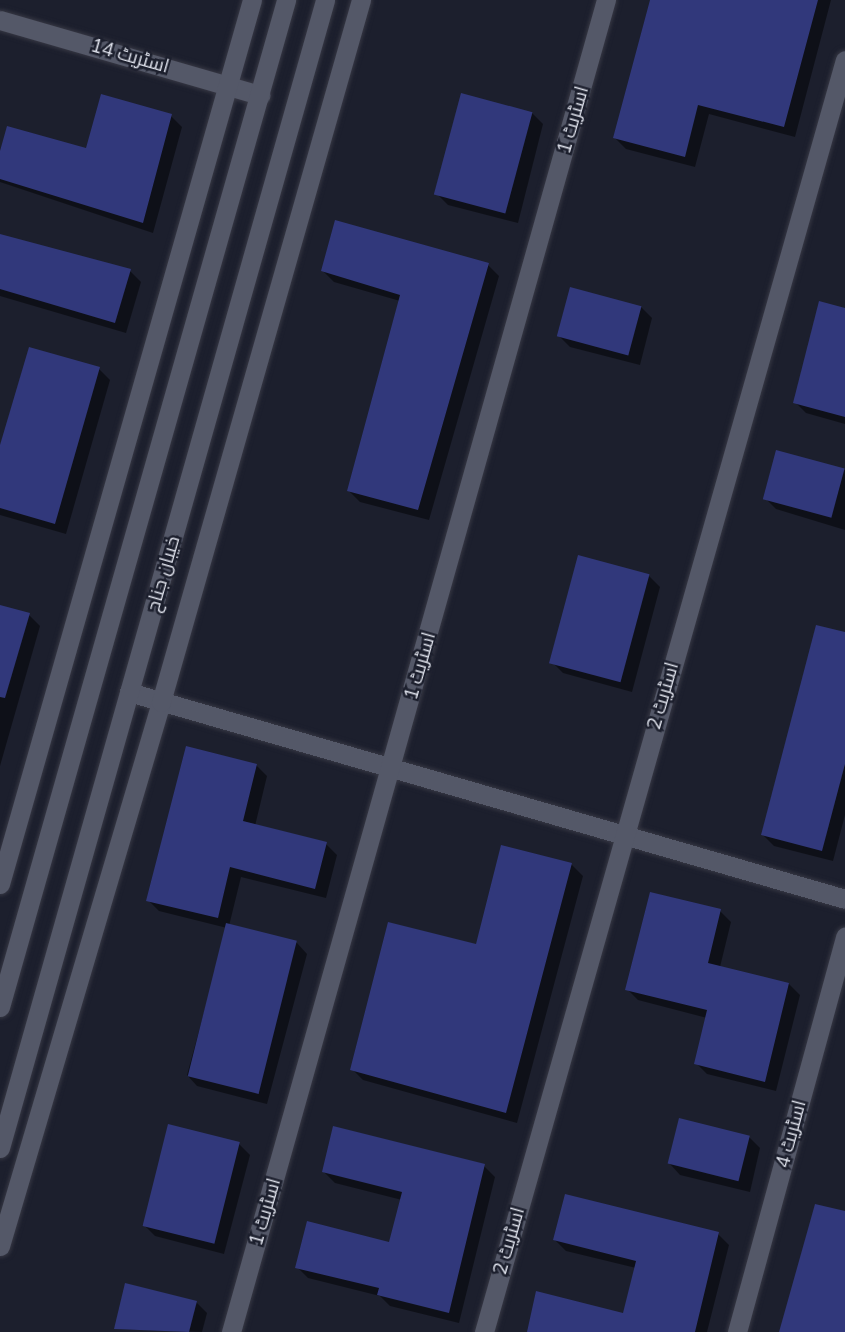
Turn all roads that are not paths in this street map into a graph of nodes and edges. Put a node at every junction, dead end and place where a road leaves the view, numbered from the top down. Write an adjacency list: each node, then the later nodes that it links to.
1 (252, 0): 8 (street)
2 (286, 0): 9 (street, خیبان جناح)
3 (325, 0): 10 (street, خیبان جناح)
4 (361, 0): 11 (street)
5 (606, 0): 12 (street, اسٹریٹ 1)
6 (0, 20): 8 (street, اسٹریٹ 14)
7 (844, 66): 13 (street, اسٹریٹ 2)
8 (228, 84): 9 (street, اسٹریٹ 14); 14 (street)
9 (260, 95): 17 (street, خیبان جناح)
10 (129, 692): 11 (street); 18 (street, خیبان جناح)
11 (162, 702): 12 (street); 19 (street)
12 (391, 771): 13 (street); 20 (street, اسٹریٹ 1)
13 (623, 836): 15 (street); 21 (street, اسٹریٹ 2)
14 (0, 884)
15 (845, 899)
16 (845, 936): 22 (street, اسٹریٹ 4)
17 (0, 1007)
18 (0, 1148)
19 (0, 1246)
20 (231, 1332)
21 (484, 1332)
22 (737, 1332)

